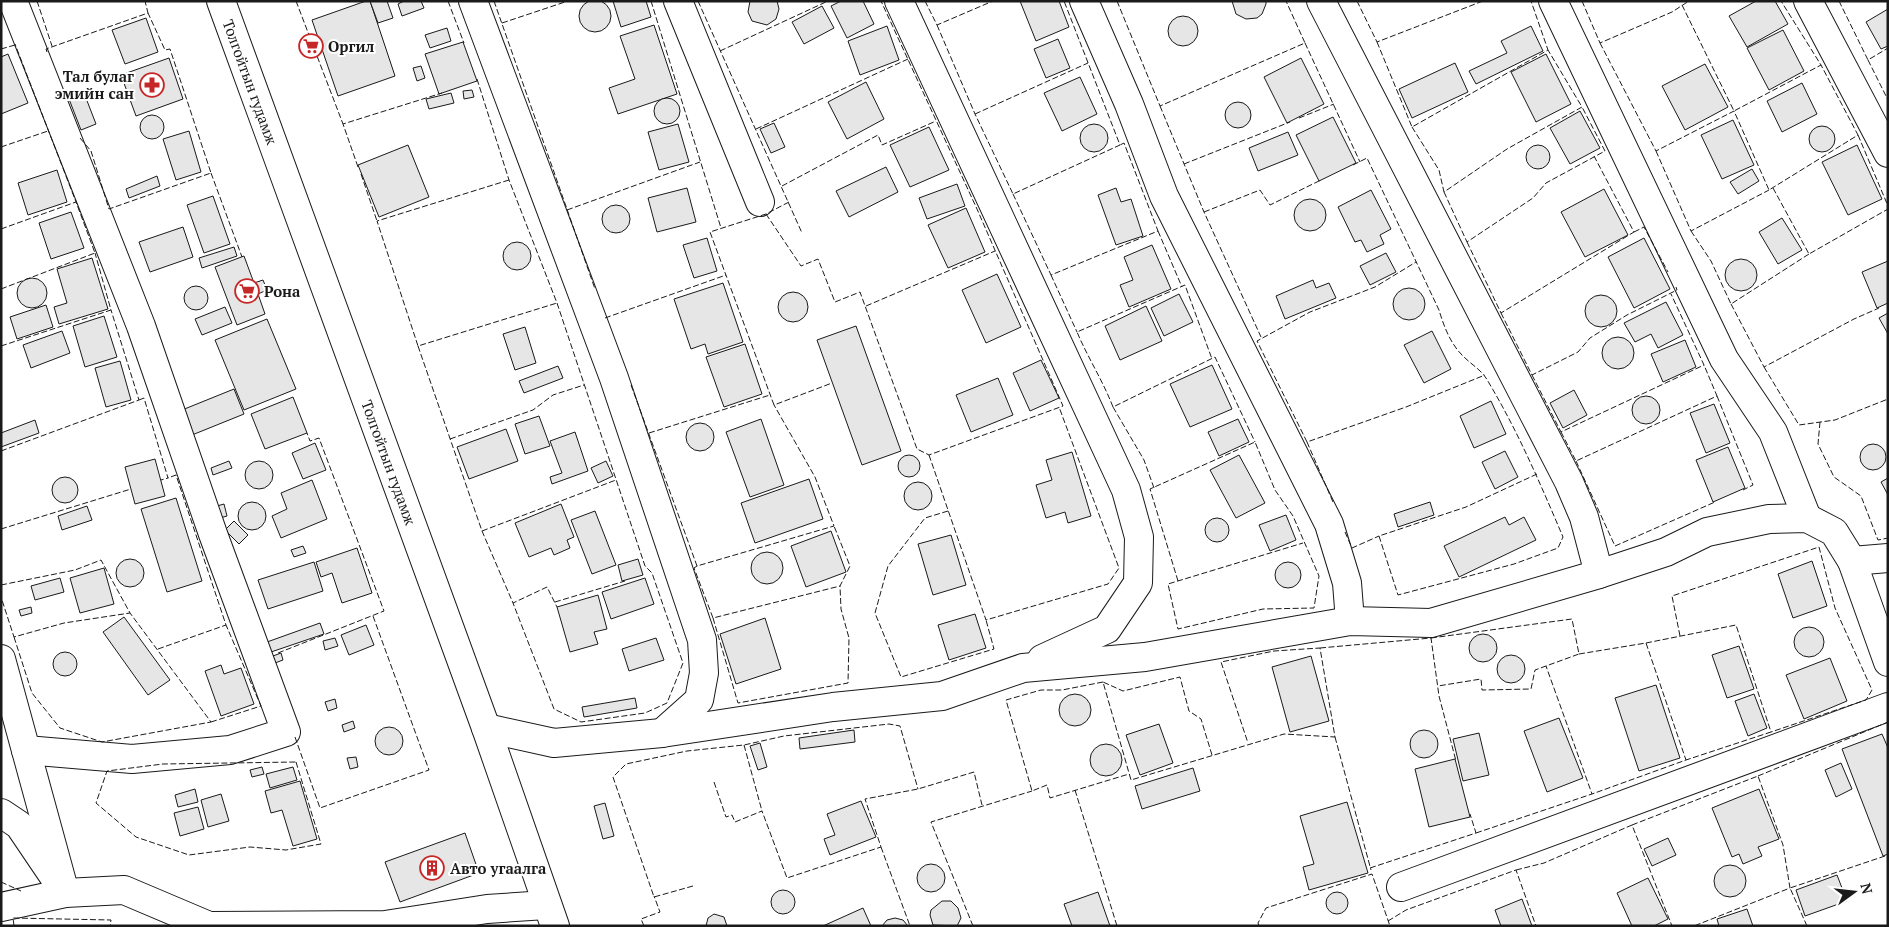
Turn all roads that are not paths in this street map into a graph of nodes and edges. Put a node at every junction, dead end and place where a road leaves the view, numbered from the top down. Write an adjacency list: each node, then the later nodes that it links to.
1 (13, 1): 23 (street)
2 (221, 1): 21 (street, Толгойтын гудамж)
3 (473, 1): 22 (street)
4 (678, 1): 11 (street)
5 (899, 1): 19 (street)
6 (1084, 1): 16 (street)
7 (1321, 1): 15 (street)
8 (1553, 1): 12 (street)
9 (1808, 1): 10 (street)
10 (1888, 153)
11 (760, 202)
12 (1808, 518): 14 (street); 15 (street)
13 (1888, 558): 14 (street)
14 (1852, 561): 18 (street)
15 (1598, 574): 16 (street)
16 (1350, 621): 19 (street)
17 (1, 659): 23 (street)
18 (1888, 662)
19 (1023, 668): 22 (street)
20 (1888, 707): 25 (street)
21 (486, 728): 22 (street); 28 (street, Толгойтын гудамж)
22 (662, 733)
23 (26, 750): 26 (street)
24 (1, 812): 26 (street)
25 (1401, 888)
26 (65, 893): 27 (street); 28 (street)
27 (1, 907)
28 (551, 915)

